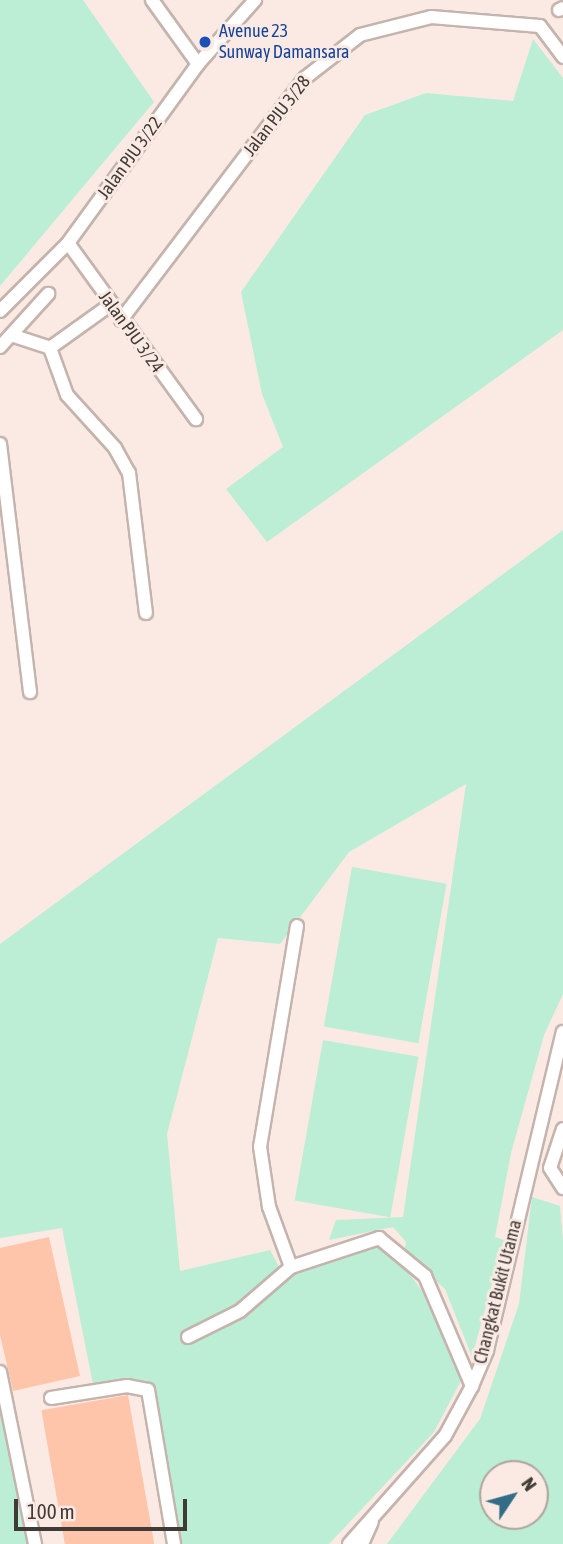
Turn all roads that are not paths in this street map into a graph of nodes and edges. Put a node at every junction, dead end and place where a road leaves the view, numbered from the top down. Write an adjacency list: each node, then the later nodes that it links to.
1 (152, 0): 4 (street)
2 (256, 0): 4 (street, Jalan PJU 3/22)
3 (563, 57): 9 (street, Jalan PJU 3/28)
4 (198, 64): 5 (street, Jalan PJU 3/22)
5 (68, 243): 7 (street, Jalan PJU 3/24); 8 (street, Jalan PJU 3/22)
6 (48, 294): 10 (street)
7 (110, 305): 9 (street, Jalan PJU 3/24); 12 (street)
8 (1, 311)
9 (121, 320): 13 (street, Jalan PJU 3/24)
10 (14, 336): 11 (street); 12 (street)
11 (0, 347)
12 (50, 348): 15 (street)
13 (196, 419)
14 (0, 444): 16 (street)
15 (146, 613)
16 (30, 692)
17 (297, 926): 21 (street)
18 (563, 1032): 24 (street, Changkat Bukit Utama)
19 (563, 1129): 20 (street)
20 (563, 1188)
21 (291, 1267): 22 (street); 24 (street)
22 (188, 1336)
23 (0, 1372): 27 (street)
24 (472, 1386): 26 (street, Changkat Bukit Utama)
25 (51, 1398): 28 (street)
26 (372, 1522): 29 (street, Changkat Bukit Utama); 30 (street, Changkat Bukit Utama)
27 (35, 1544)
28 (174, 1544)
29 (349, 1544)
30 (362, 1544)

